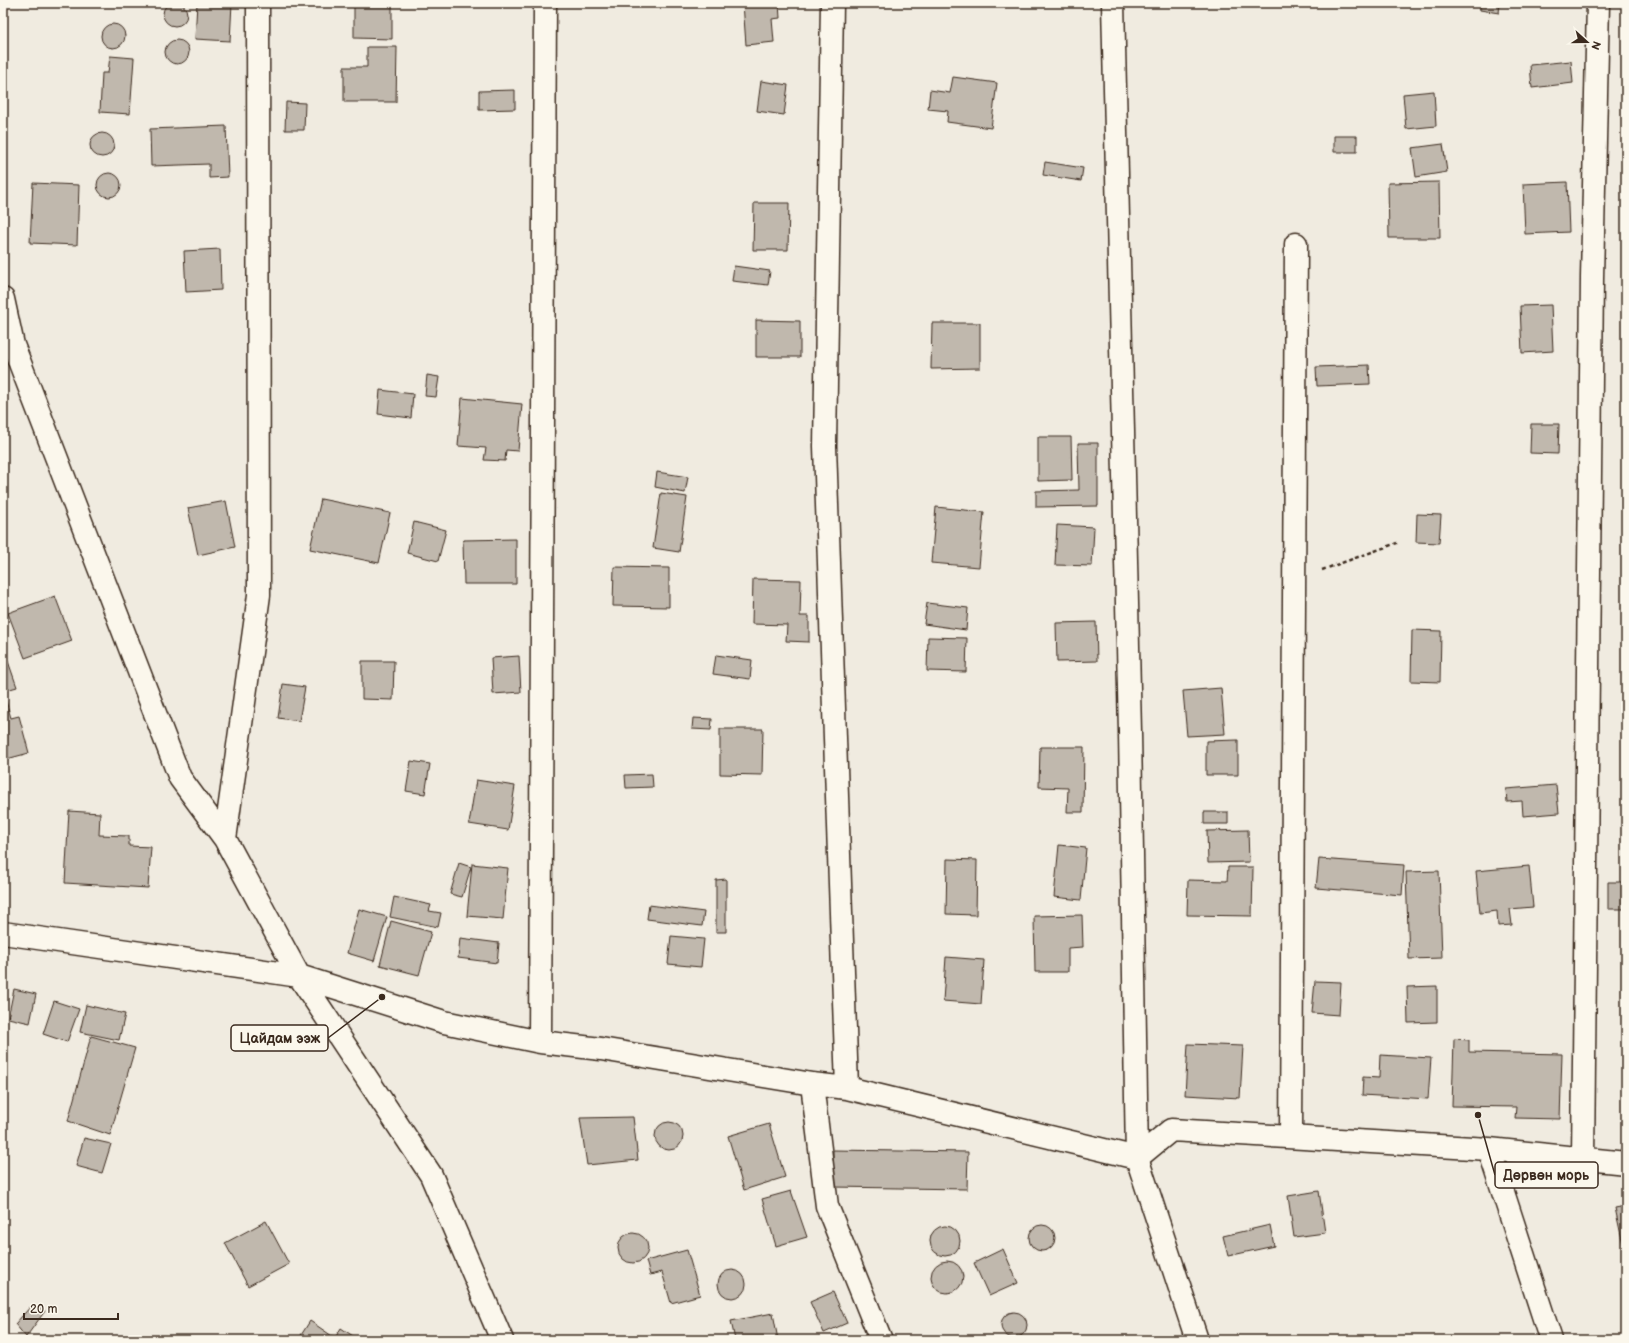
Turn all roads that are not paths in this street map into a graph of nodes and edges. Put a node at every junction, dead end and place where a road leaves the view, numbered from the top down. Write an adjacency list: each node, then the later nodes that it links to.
1 (258, 3): 8 (street)
2 (545, 3): 11 (street)
3 (832, 3): 13 (street)
4 (1113, 3): 16 (street)
5 (1598, 3): 17 (street)
6 (1296, 244): 14 (street)
7 (3, 299): 8 (street)
8 (225, 839): 10 (street)
9 (3, 932): 10 (street)
10 (299, 976): 11 (street); 19 (street)
11 (540, 1042): 12 (street)
12 (812, 1084): 13 (street); 20 (street)
13 (847, 1088): 16 (street)
14 (1291, 1137): 15 (street); 16 (street)
15 (1489, 1149): 17 (street); 22 (street)
16 (1137, 1158): 21 (street)
17 (1583, 1159): 18 (street)
18 (1626, 1164)
19 (502, 1340)
20 (881, 1340)
21 (1197, 1340)
22 (1551, 1340)

